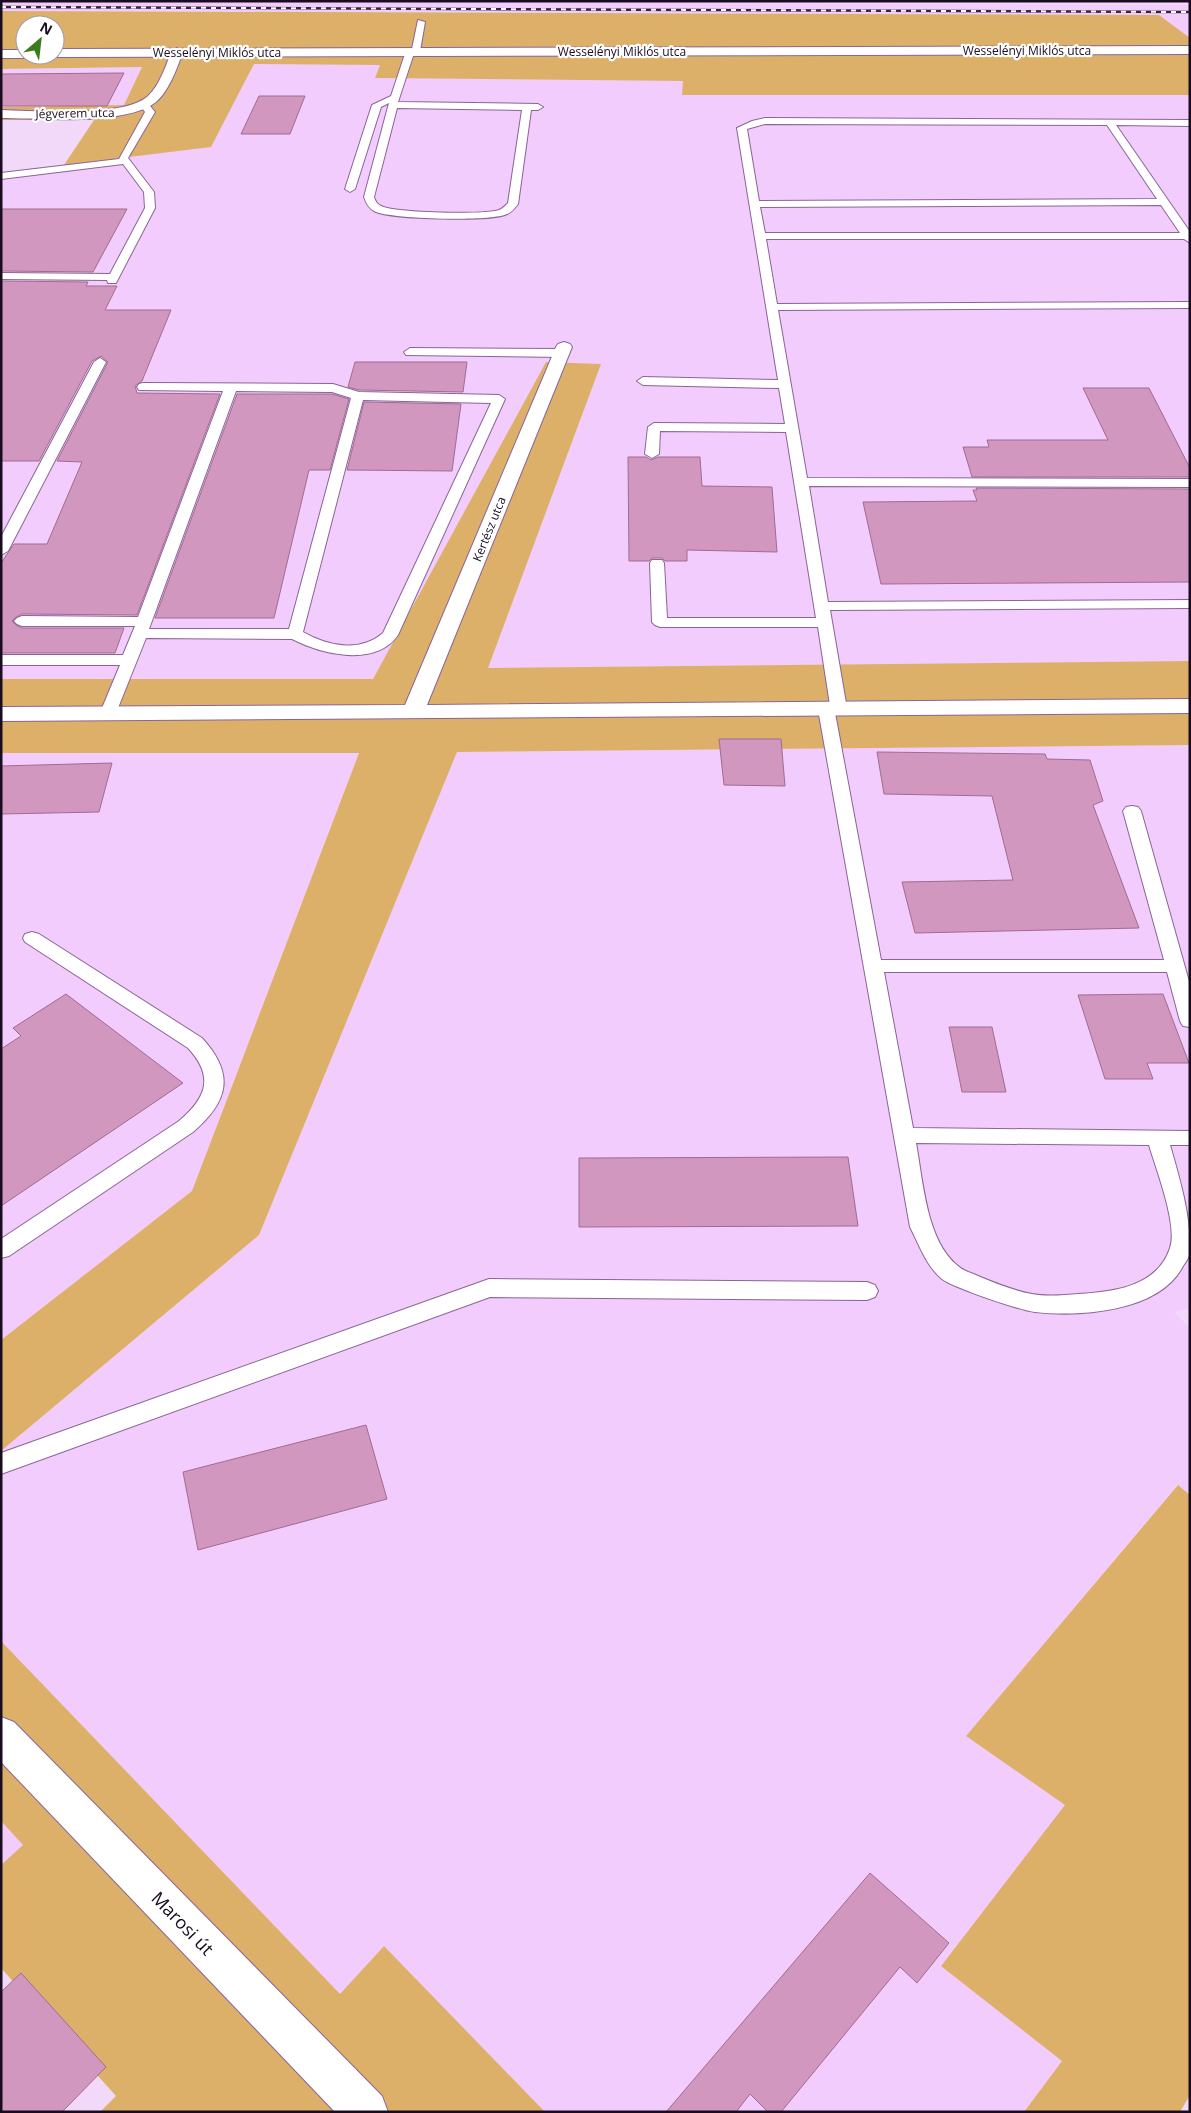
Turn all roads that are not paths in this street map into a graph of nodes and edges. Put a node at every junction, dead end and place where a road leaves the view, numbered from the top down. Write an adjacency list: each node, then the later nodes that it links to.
1 (421, 22): 3 (lane)
2 (1190, 50): 3 (street, Wesselényi Miklós utca)
3 (413, 51): 4 (street, Wesselényi Miklós utca); 8 (lane)
4 (177, 52): 7 (street, Wesselényi Miklós utca); 9 (street)
5 (1, 54): 6 (street)
6 (15, 54)
7 (65, 54)
8 (394, 101): 10 (lane); 10 (lane); 17 (lane)
9 (144, 104): 12 (street, Jégverem utca); 15 (lane)
10 (527, 107): 11 (lane)
11 (538, 107)
12 (1, 114)
13 (1109, 122): 14 (lane); 18 (lane); 19 (lane)
14 (1190, 123)
15 (125, 161): 16 (lane); 22 (lane)
16 (1, 176)
17 (350, 189)
18 (1163, 202): 19 (lane); 21 (lane)
19 (754, 204): 20 (lane)
20 (760, 236): 21 (lane); 24 (lane)
21 (1189, 237)
22 (1, 276)
23 (1190, 305): 24 (lane)
24 (772, 307): 29 (lane)
25 (563, 350): 26 (lane); 49 (street, Kertész utca)
26 (410, 352)
27 (100, 362): 37 (lane)
28 (643, 381): 29 (lane)
29 (785, 384): 33 (lane)
30 (143, 387): 31 (lane)
31 (231, 387): 32 (lane); 43 (lane)
32 (358, 396): 44 (lane); 44 (lane)
33 (792, 428): 34 (lane); 35 (lane)
34 (652, 454)
35 (801, 482): 36 (lane); 40 (lane)
36 (1190, 484)
37 (1, 551)
38 (657, 563): 42 (lane)
39 (1190, 604): 40 (lane)
40 (822, 606): 42 (lane)
41 (22, 621): 43 (lane)
42 (824, 623): 48 (lane)
43 (142, 628): 44 (lane); 46 (lane)
44 (295, 634)
45 (1, 660): 46 (lane)
46 (129, 660): 50 (lane)
47 (1190, 706): 48 (street)
48 (833, 709): 49 (street); 54 (lane)
49 (414, 710): 50 (street)
50 (108, 713): 51 (street)
51 (1, 714)
52 (1132, 811): 55 (lane)
53 (32, 938): 60 (lane)
54 (873, 966): 55 (lane); 57 (lane)
55 (1175, 966): 56 (lane)
56 (1190, 1020)
57 (904, 1135): 58 (lane); 58 (lane)
58 (1157, 1138): 59 (lane)
59 (1190, 1138)
60 (1, 1250)
61 (867, 1291): 62 (lane)
62 (1, 1464)
63 (1, 1735): 64 (street, Marosi út)
64 (366, 2112)

